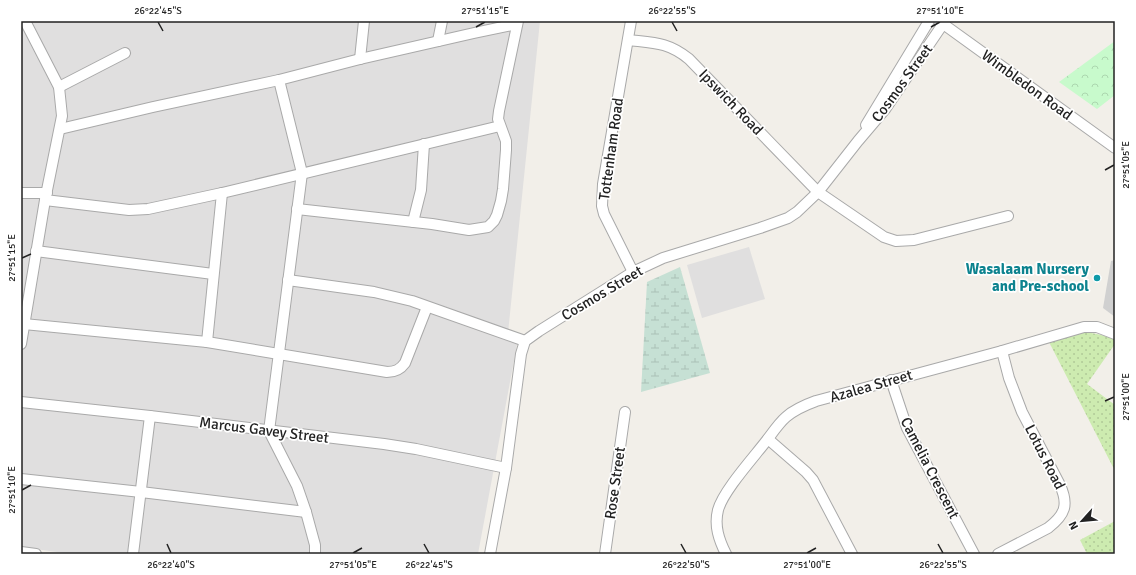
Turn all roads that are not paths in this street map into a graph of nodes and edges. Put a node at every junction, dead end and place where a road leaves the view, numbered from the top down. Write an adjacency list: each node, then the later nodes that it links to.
1 (364, 21): 11 (street)
2 (442, 21): 9 (street)
3 (631, 21): 8 (street, Tottenham Road)
4 (929, 21): 16 (street, Cosmos Street)
5 (25, 22): 13 (street)
6 (943, 22): 16 (street, Cosmos Street); 18 (street, Wimbledon Road)
7 (518, 23): 9 (street); 14 (street)
8 (628, 40): 20 (street, Ipswich Road); 28 (street, Tottenham Road)
9 (438, 41): 11 (street)
10 (125, 53): 13 (street)
11 (360, 59): 12 (street)
12 (279, 80): 15 (street); 19 (street)
13 (59, 87): 15 (street)
14 (500, 126): 17 (street); 26 (street)
15 (60, 129): 23 (street)
16 (858, 141): 20 (street, Cosmos Street)
17 (424, 144): 19 (street); 26 (street)
18 (1115, 148)
19 (302, 174): 22 (street); 24 (street)
20 (818, 192): 25 (street, Ipswich Road); 28 (street, Cosmos Street)
21 (21, 193): 23 (street)
22 (222, 193): 23 (street); 29 (street)
23 (46, 196): 27 (street)
24 (297, 209): 26 (street); 30 (street)
25 (1008, 216)
26 (413, 222)
27 (36, 252): 29 (street); 32 (street)
28 (633, 272): 34 (street, Cosmos Street)
29 (213, 274): 35 (street)
30 (288, 280): 31 (street); 38 (street)
31 (427, 307): 34 (street); 38 (street)
32 (22, 323): 35 (street); 36 (street)
33 (1115, 334): 37 (street, Azalea Street)
34 (525, 341): 45 (street)
35 (207, 342): 38 (street)
36 (21, 344)
37 (1002, 350): 39 (street, Azalea Street); 58 (street, Lotus Road)
38 (279, 354): 43 (street)
39 (891, 380): 44 (street, Azalea Street); 57 (street, Camelia Crescent)
40 (21, 402): 42 (street, Marcus Gavey Street)
41 (625, 412): 54 (street, Rose Street)
42 (150, 416): 43 (street, Marcus Gavey Street); 47 (street)
43 (269, 431): 45 (street, Marcus Gavey Street); 48 (street)
44 (768, 439): 55 (street, Azalea Street); 56 (street)
45 (506, 468): 53 (street)
46 (21, 479): 47 (street)
47 (141, 492): 48 (street); 51 (street)
48 (306, 512): 52 (street)
49 (21, 552): 50 (street)
50 (36, 554)
51 (133, 554)
52 (315, 554)
53 (490, 554)
54 (605, 554)
55 (726, 554)
56 (852, 554)
57 (974, 554)
58 (998, 554)

